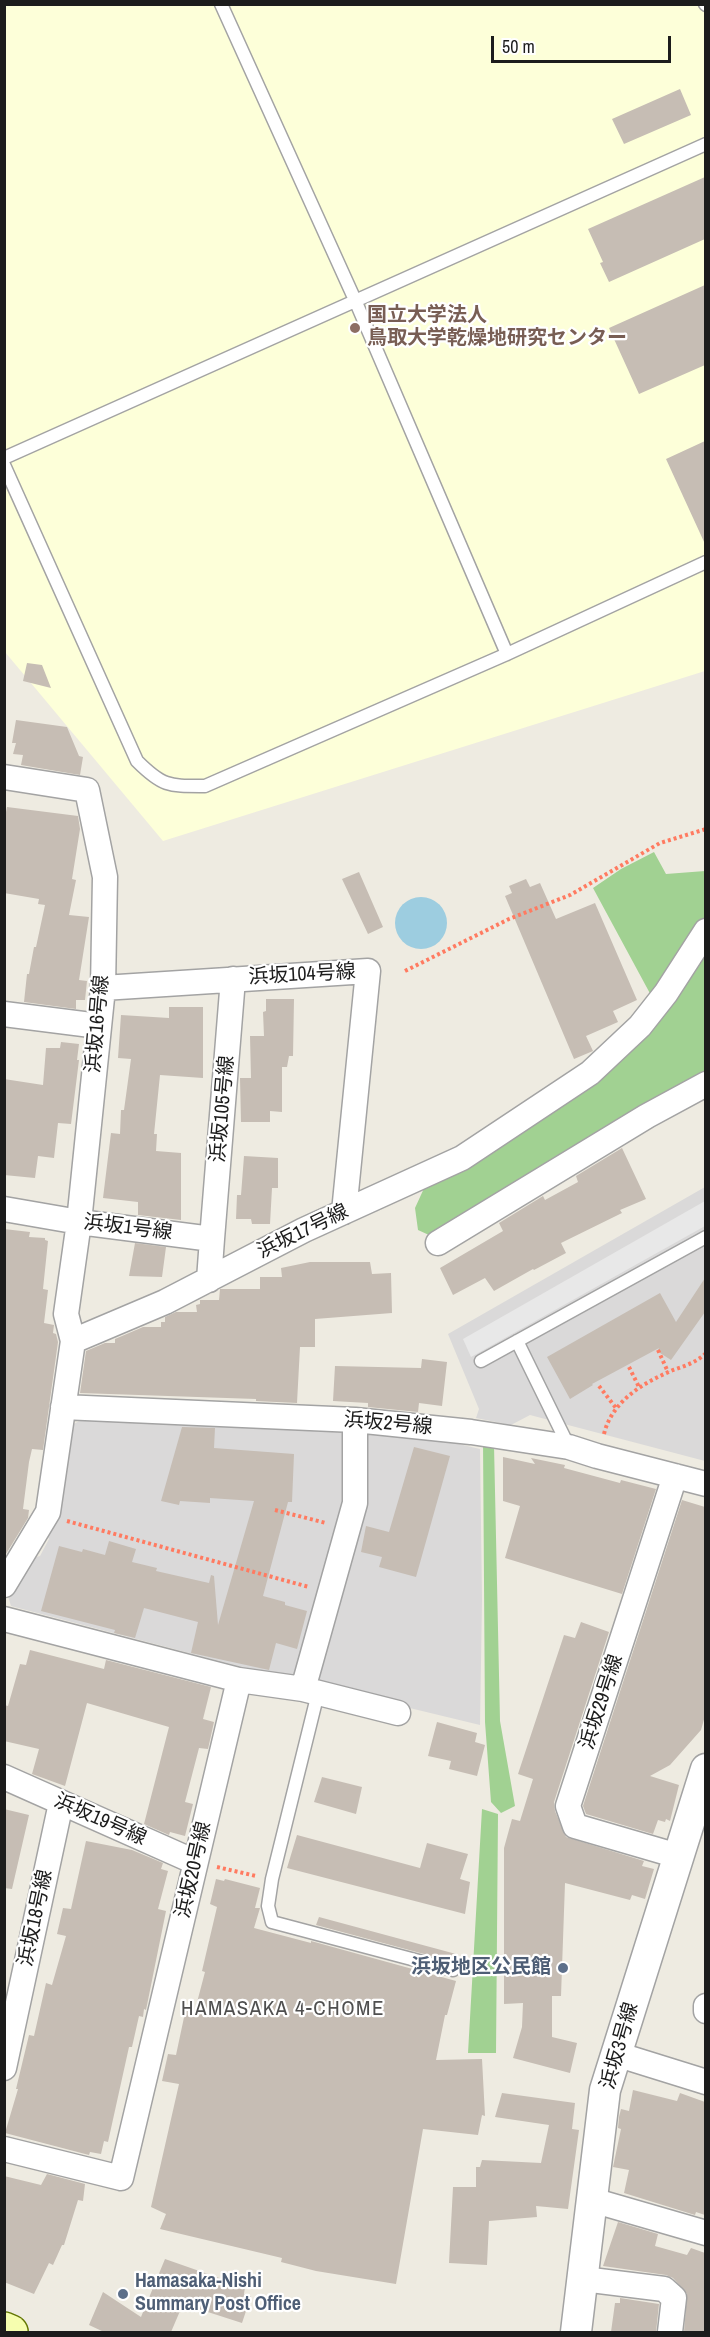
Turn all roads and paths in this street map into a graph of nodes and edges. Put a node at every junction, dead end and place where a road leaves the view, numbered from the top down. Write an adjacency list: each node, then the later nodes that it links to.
1 (221, 4): 3 (lane)
2 (705, 144): 3 (lane)
3 (355, 300): 4 (lane); 7 (lane)
4 (4, 458)
5 (4, 465): 7 (lane)
6 (705, 562): 7 (lane)
7 (507, 654)
8 (4, 777): 13 (street, 浜坂16号線)
9 (705, 829): 11 (path)
10 (705, 931): 18 (street, 浜坂17号線)
11 (405, 971)
12 (233, 979): 13 (street, 浜坂104号線); 18 (street, 浜坂104号線); 21 (street, 浜坂105号線)
13 (103, 988): 15 (street, 浜坂16号線)
14 (4, 1014): 15 (street)
15 (99, 1026): 19 (street, 浜坂16号線)
16 (705, 1084): 22 (street)
17 (4, 1209): 19 (street, 浜坂1号線)
18 (344, 1212): 23 (street, 浜坂17号線)
19 (79, 1222): 21 (street, 浜坂1号線); 24 (street, 浜坂16号線)
20 (705, 1237): 25 (lane)
21 (212, 1239): 23 (street)
22 (438, 1243)
23 (209, 1280): 24 (street, 浜坂17号線)
24 (73, 1341): 33 (street)
25 (517, 1341): 28 (lane); 37 (lane)
26 (658, 1350): 30 (path)
27 (705, 1353): 30 (path)
28 (481, 1362)
29 (629, 1367): 32 (path)
30 (668, 1372): 32 (path)
31 (599, 1386): 34 (path)
32 (639, 1387): 34 (path)
33 (63, 1407): 35 (street, 浜坂2号線); 41 (street)
34 (616, 1408): 36 (path)
35 (355, 1420): 37 (street, 浜坂2号線); 42 (street)
36 (601, 1444)
37 (569, 1447): 38 (street, 浜坂2号線)
38 (675, 1476): 39 (street, 浜坂2号線); 52 (street, 浜坂29号線)
39 (705, 1484)
40 (274, 1510): 42 (path)
41 (46, 1515): 43 (street); 44 (path)
42 (347, 1529): 44 (street)
43 (4, 1585)
44 (330, 1593): 47 (street)
45 (4, 1619): 46 (street)
46 (239, 1680): 47 (street); 53 (street, 浜坂20号線)
47 (310, 1691): 48 (street); 54 (lane)
48 (398, 1713)
49 (705, 1769): 52 (street, 浜坂3号線)
50 (4, 1777): 51 (street, 浜坂19号線)
51 (61, 1803): 53 (street, 浜坂19号線); 58 (street, 浜坂18号線)
52 (678, 1856): 59 (street, 浜坂3号線)
53 (195, 1862): 54 (path); 62 (street, 浜坂20号線)
54 (272, 1879): 55 (lane)
55 (453, 1970)
56 (705, 2006): 57 (street)
57 (705, 2011)
58 (8, 2029): 60 (street, 浜坂18号線)
59 (616, 2054): 61 (street); 63 (street, 浜坂3号線)
60 (4, 2068)
61 (705, 2082)
62 (4, 2150)
63 (592, 2200): 64 (street); 65 (street, 浜坂3号線)
64 (705, 2233)
65 (583, 2279): 68 (street, 浜坂3号線); 69 (street)
66 (4, 2329): 67 (main road)
67 (11, 2332)
68 (576, 2332)
69 (670, 2332)

